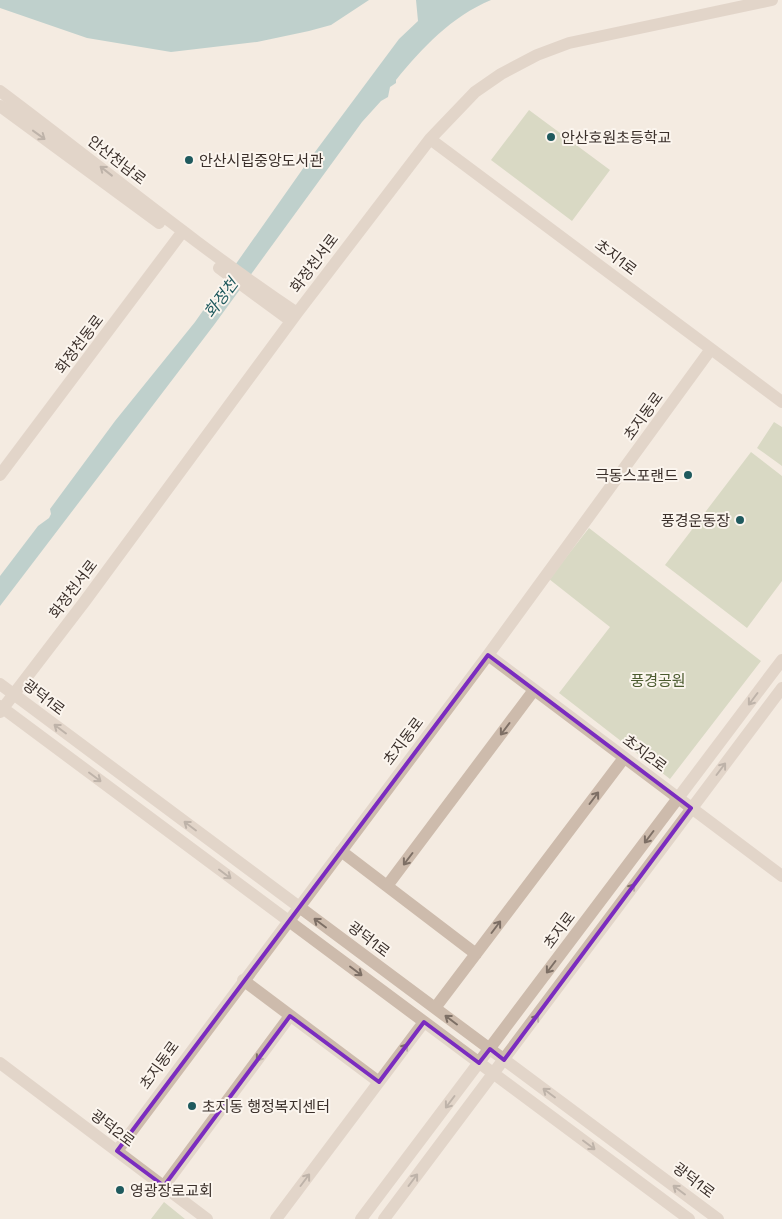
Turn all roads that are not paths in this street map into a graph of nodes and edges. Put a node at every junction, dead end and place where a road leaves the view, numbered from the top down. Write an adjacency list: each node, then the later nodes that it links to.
1 (772, 0): 4 (street, 화정천서로)
2 (0, 92): 5 (street, 안산천남로, one-way to 2)
3 (0, 106): 5 (street, 안산천남로, one-way to 5)
4 (430, 139): 6 (street, 화정천서로); 7 (street, 초지1로)
5 (181, 235): 6 (street, 안산천남로); 9 (street, 화정천동로)
6 (294, 317): 15 (street, 화정천서로)
7 (712, 349): 8 (street, 초지1로); 10 (street, 초지동로)
8 (782, 402)
9 (0, 475)
10 (488, 655): 14 (street, 초지2로); 20 (street, 초지동로)
11 (782, 660): 18 (street, 초지로, one-way to 18)
12 (0, 684): 15 (street, 광덕1로)
13 (782, 688): 19 (street, one-way to 13)
14 (534, 690): 17 (street, 초지2로); 22 (street, one-way to 22)
15 (14, 694): 16 (street, 화정천서로); 23 (street, 광덕1로, one-way to 15)
16 (1, 709): 24 (street, one-way to 24)
17 (624, 758): 18 (street, 초지2로); 25 (street, one-way to 17)
18 (678, 798): 19 (street, 초지2로); 30 (street, 초지로, one-way to 30)
19 (691, 808): 21 (street, 초지2로); 31 (street, one-way to 19)
20 (341, 851): 22 (street); 23 (street, 초지동로)
21 (782, 876)
22 (387, 886): 25 (street)
23 (299, 907): 24 (street, 초지동로); 27 (street, 광덕1로, one-way to 23)
24 (289, 921): 26 (street, 초지동로); 29 (street, one-way to 29)
25 (476, 954): 27 (street)
26 (243, 980): 28 (street); 36 (street, 초지동로)
27 (435, 1008): 30 (street, 광덕1로, one-way to 27)
28 (290, 1016): 35 (street); 37 (street, one-way to 37)
29 (424, 1022): 33 (street); 35 (street, one-way to 29)
30 (490, 1049): 31 (street, 광덕1로); 33 (street, 초지로)
31 (504, 1060): 34 (street); 43 (street, 광덕1로, one-way to 31)
32 (0, 1063): 36 (street, 광덕2로)
33 (479, 1063): 34 (street); 40 (street, 초지로, one-way to 40)
34 (494, 1074): 41 (street, one-way to 34); 42 (street, one-way to 42)
35 (379, 1082): 39 (street, one-way to 35)
36 (117, 1151): 37 (street, 광덕2로)
37 (164, 1186): 38 (street, 광덕2로)
38 (207, 1219)
39 (276, 1219)
40 (362, 1219)
41 (384, 1219)
42 (689, 1219)
43 (718, 1219)

